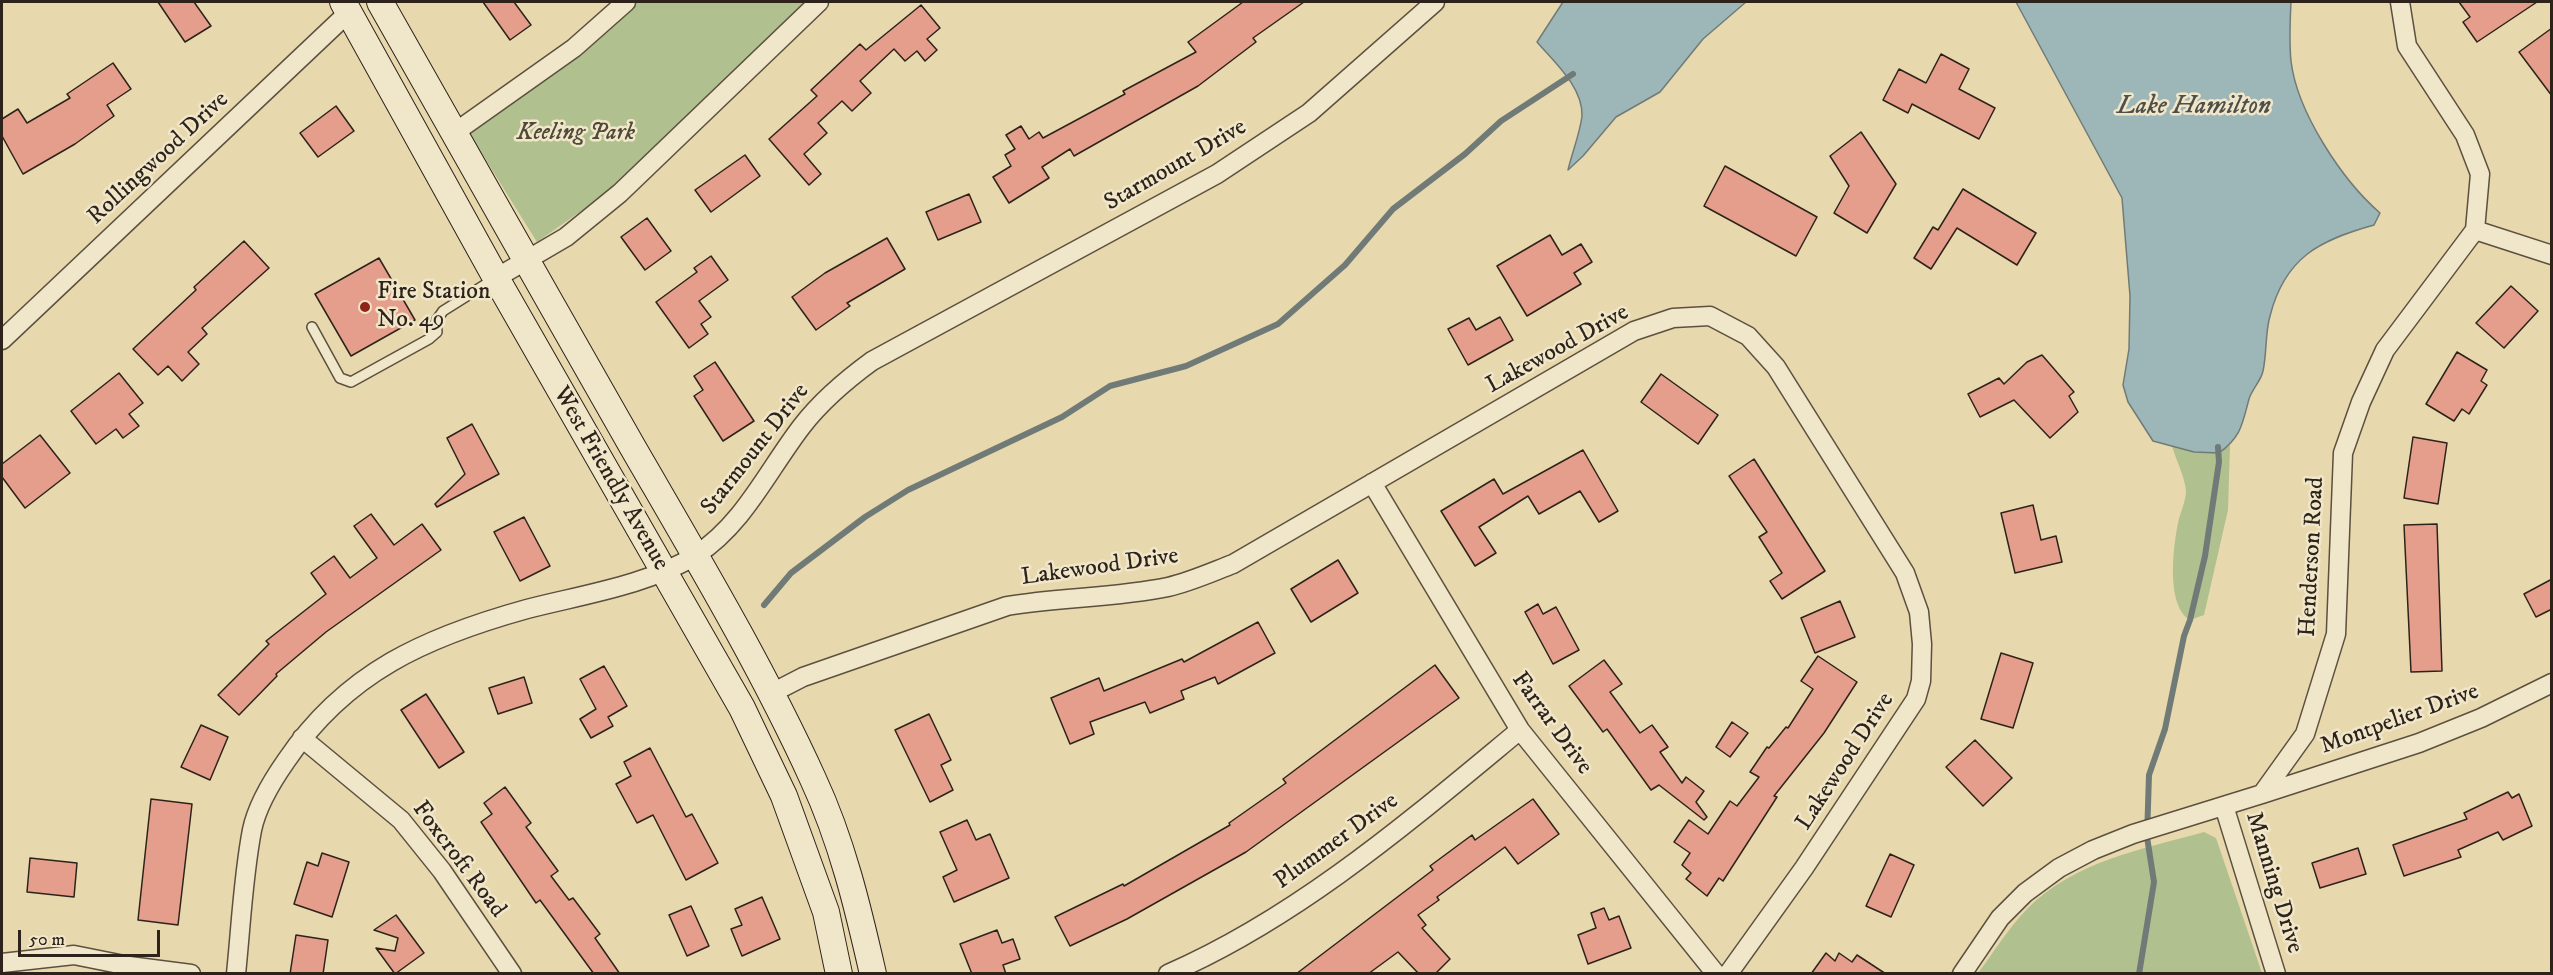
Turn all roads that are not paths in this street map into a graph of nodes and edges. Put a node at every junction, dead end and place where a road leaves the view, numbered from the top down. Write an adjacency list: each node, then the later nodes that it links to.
1 (380, 2): 7 (main road, West Friendly Avenue)
2 (626, 2): 7 (street)
3 (819, 2): 10 (street)
4 (1435, 2): 15 (street, Starmount Drive)
5 (2400, 2): 8 (street)
6 (346, 7): 11 (main road, West Friendly Avenue); 13 (street, Rollingwood Drive)
7 (454, 133): 10 (main road, West Friendly Avenue)
8 (2475, 230): 9 (street); 21 (street, Henderson Road)
9 (2552, 255)
10 (526, 261): 11 (street); 15 (main road, West Friendly Avenue)
11 (496, 278): 12 (lane); 16 (main road, West Friendly Avenue)
12 (312, 327)
13 (2, 340)
14 (1372, 483): 18 (street, Lakewood Drive); 19 (street, Farrar Drive); 31 (street, Lakewood Drive)
15 (695, 555): 16 (street, Starmount Drive); 18 (main road, West Friendly Avenue)
16 (664, 572): 20 (street, Starmount Drive); 27 (main road, West Friendly Avenue)
17 (2552, 683): 21 (street, Montpelier Drive)
18 (770, 694): 28 (main road, West Friendly Avenue)
19 (1520, 730): 29 (street, Plummer Drive); 30 (street, Farrar Drive)
20 (302, 738): 25 (street, Starmount Drive); 26 (street, Foxcroft Road)
21 (2262, 794): 22 (street)
22 (2223, 806): 32 (street); 33 (street, Manning Drive)
23 (2, 963): 24 (street)
24 (191, 974)
25 (236, 974)
26 (512, 974)
27 (839, 974)
28 (873, 974)
29 (1168, 974)
30 (1716, 974)
31 (1728, 974)
32 (1962, 974)
33 (2276, 974)

